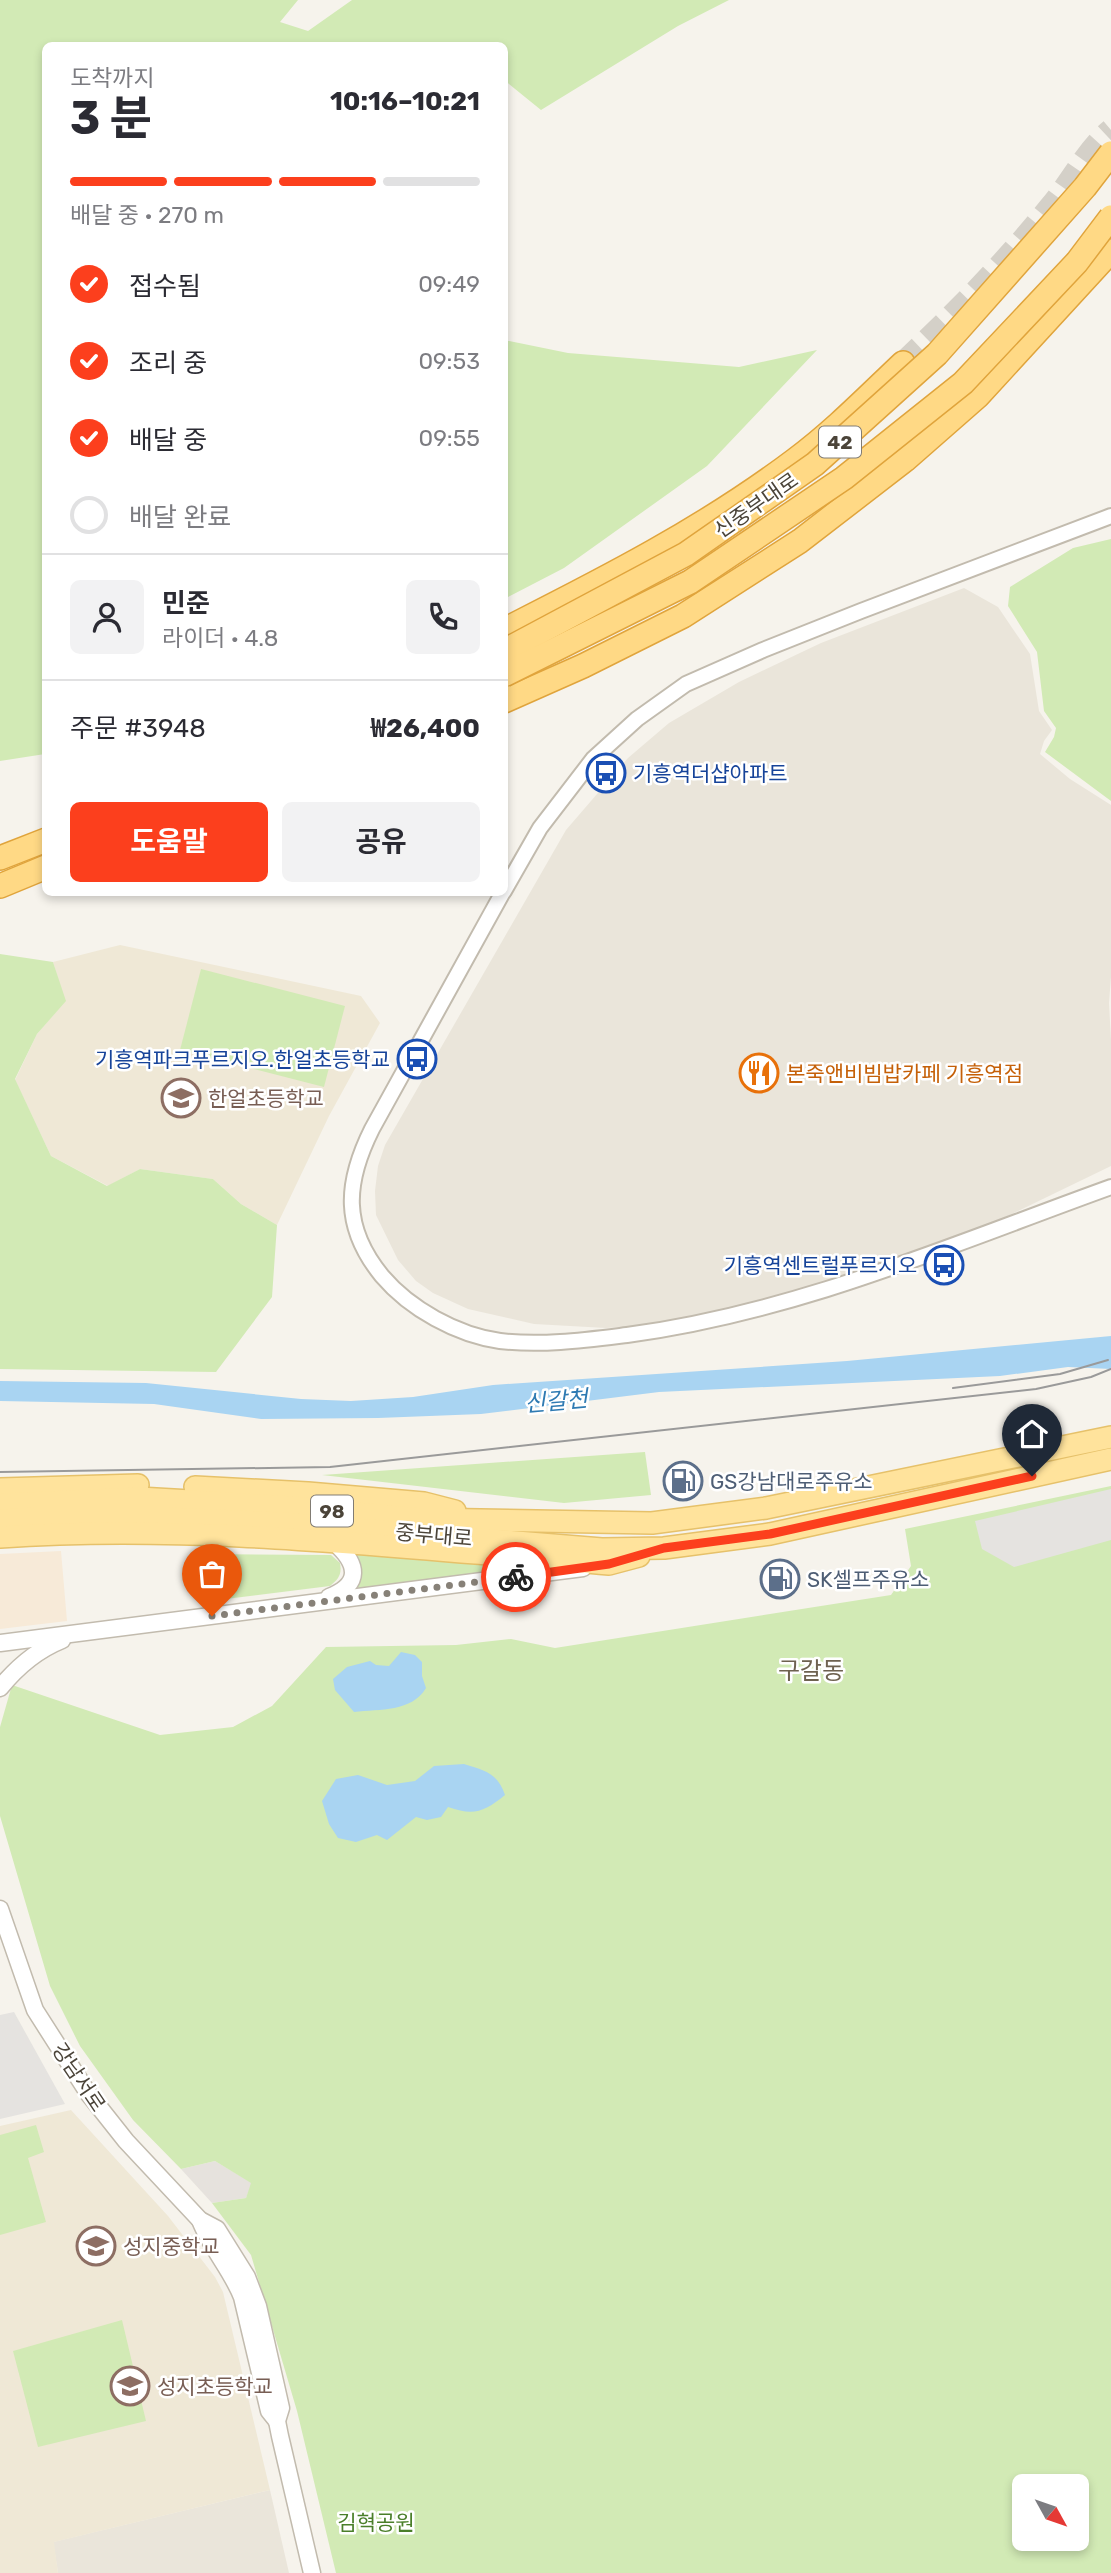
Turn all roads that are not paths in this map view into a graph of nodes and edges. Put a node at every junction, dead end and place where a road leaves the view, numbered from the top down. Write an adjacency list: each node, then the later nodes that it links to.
1 (1111, 153): 7 (highway, 신중부대로 / 42, bridge)
2 (1111, 217): 8 (highway, 신중부대로 / 42, bridge)
3 (1111, 251): 9 (highway)
4 (903, 363): 6 (highway)
5 (1111, 516): 13 (street)
6 (508, 628)
7 (508, 649)
8 (508, 674)
9 (508, 699)
10 (42, 842): 11 (highway)
11 (0, 858)
12 (42, 869): 14 (highway)
13 (508, 885)
14 (0, 886)
15 (502, 896): 16 (street)
16 (1111, 1187)
17 (1111, 1437): 21 (main road, 중부대로 / 98)
18 (1111, 1459): 25 (main road, 중부대로 / 98)
19 (0, 1489): 21 (main road)
20 (0, 1504): 21 (main road, 중부대로 / 98)
21 (481, 1518)
22 (0, 1520): 25 (main road, 중부대로 / 98)
23 (0, 1537): 24 (main road)
24 (335, 1543): 26 (main road); 27 (street)
25 (664, 1548): 26 (main road)
26 (609, 1564): 27 (street)
27 (317, 1602): 28 (street)
28 (78, 1634): 29 (street); 30 (street)
29 (0, 1643)
30 (49, 1645): 31 (street); 32 (street)
31 (0, 1672)
32 (0, 1688)
33 (0, 1909): 34 (street, 강남서로)
34 (312, 2573)

